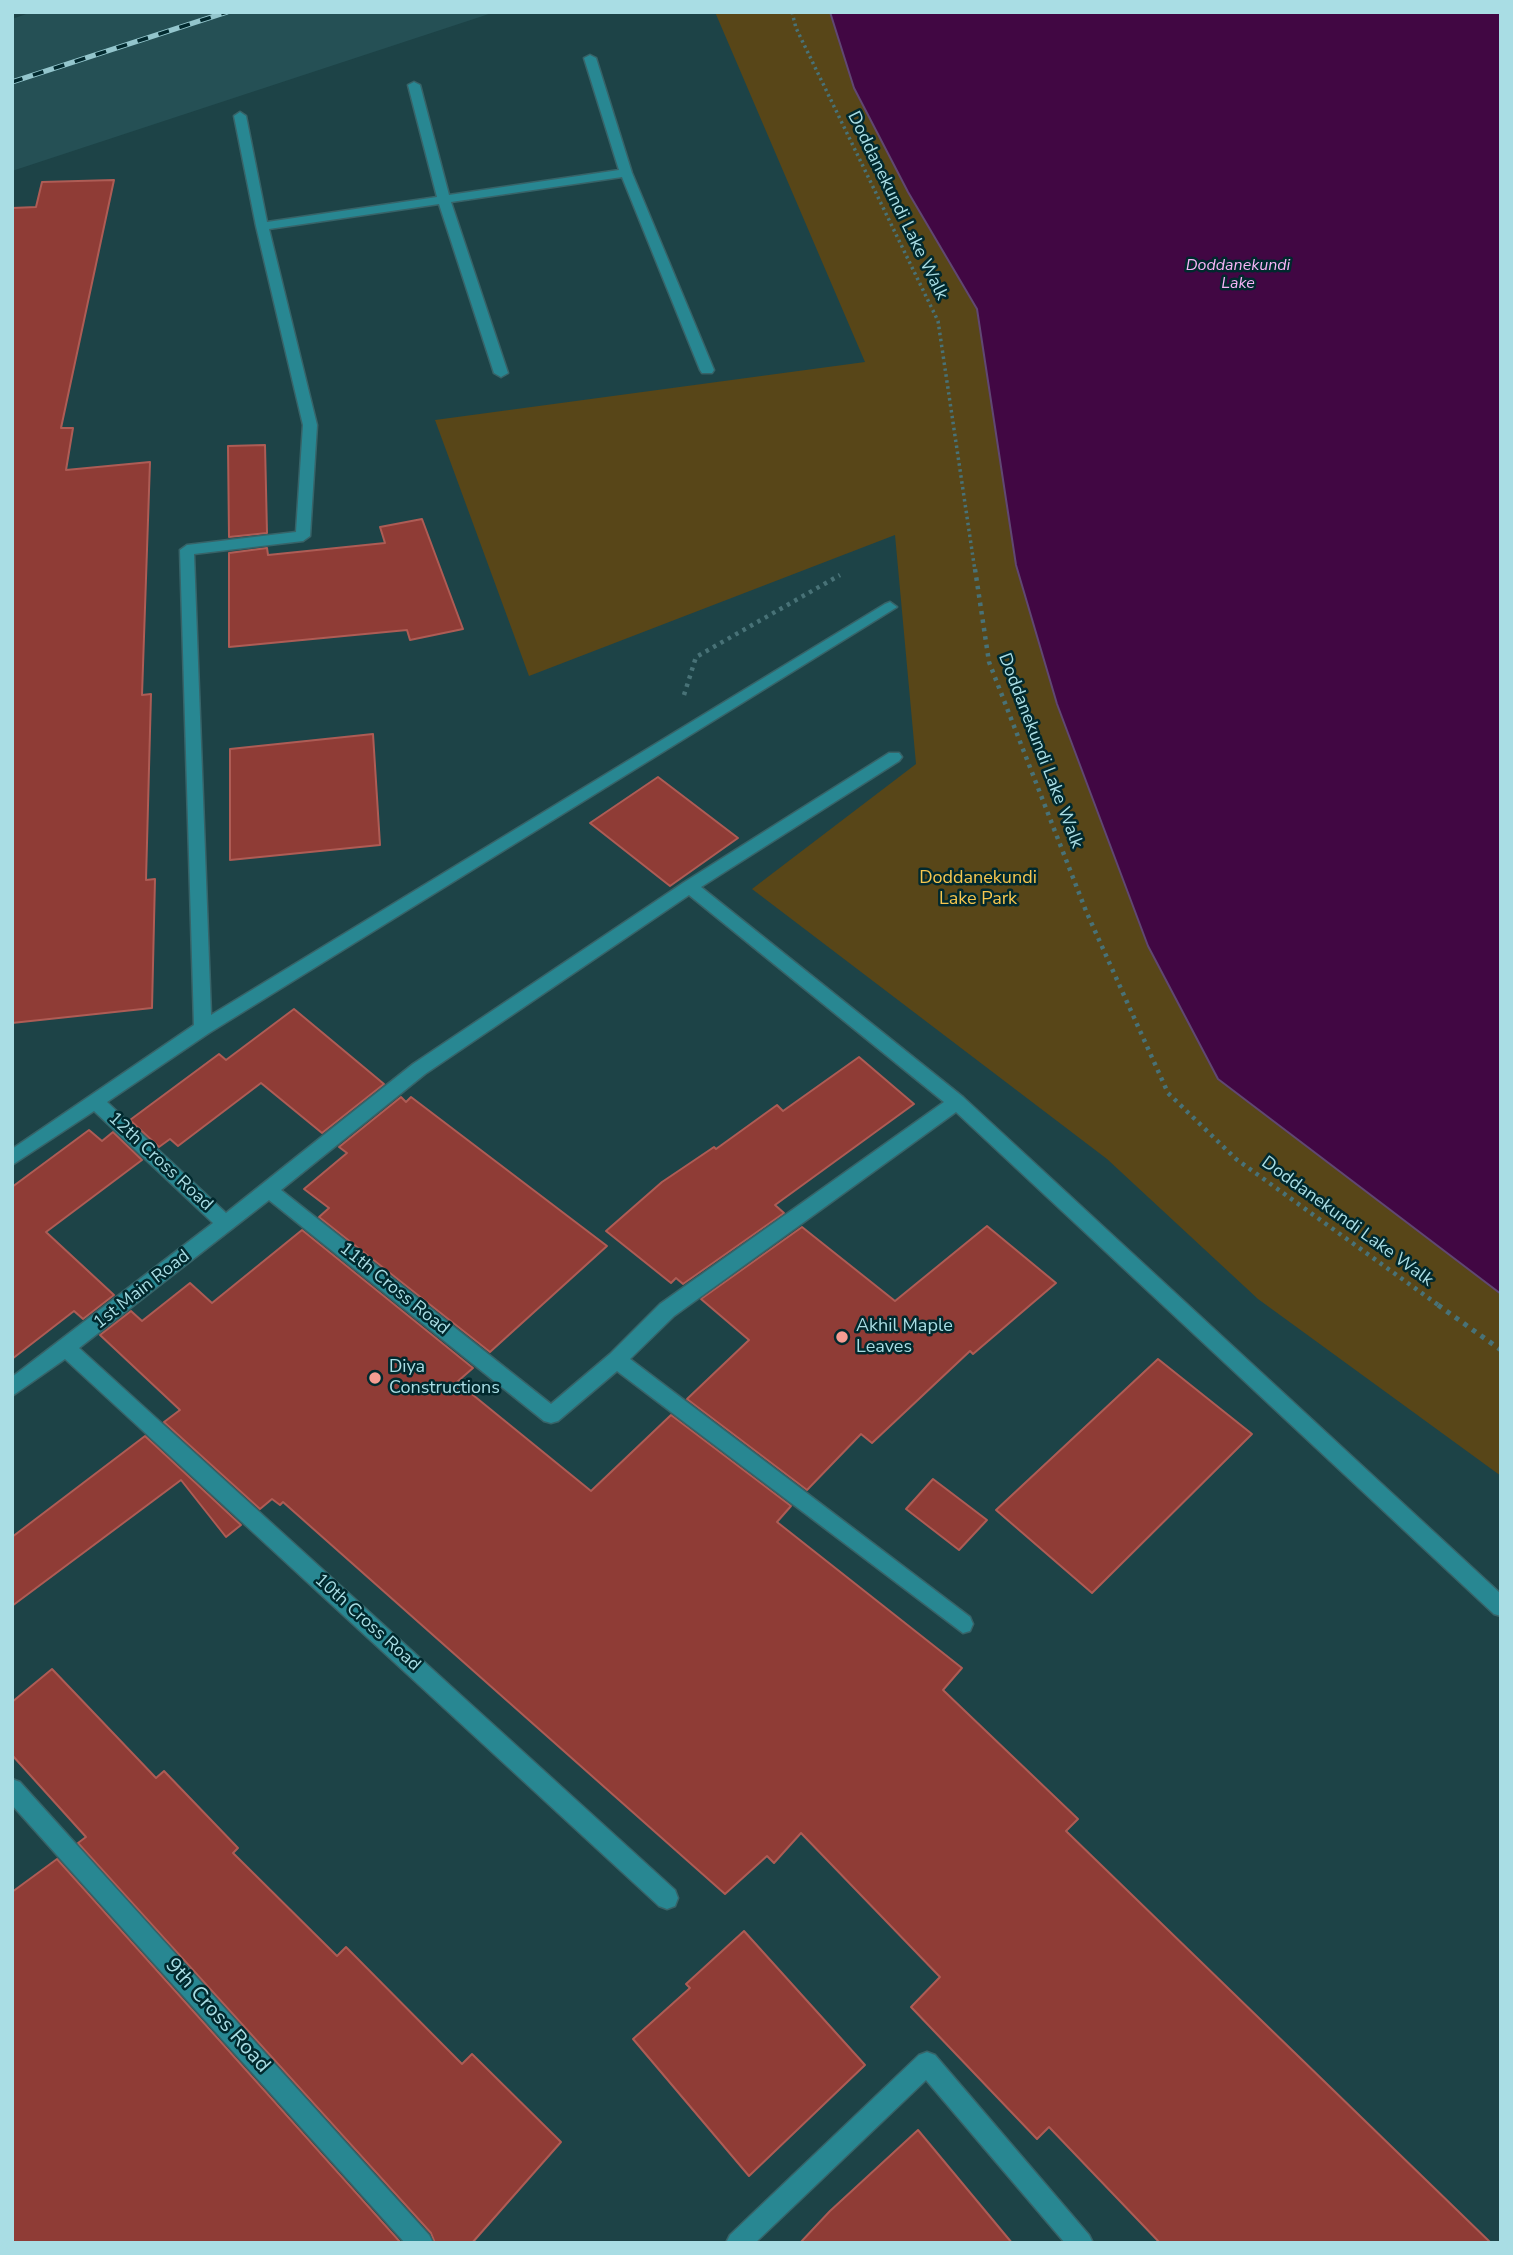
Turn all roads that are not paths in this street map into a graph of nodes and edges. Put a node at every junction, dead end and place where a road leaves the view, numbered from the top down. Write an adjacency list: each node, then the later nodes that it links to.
1 (590, 58): 4 (street)
2 (414, 85): 5 (street)
3 (240, 116): 6 (street)
4 (626, 173): 5 (street); 7 (street)
5 (444, 200): 6 (street); 8 (street)
6 (262, 226): 12 (street)
7 (707, 370)
8 (501, 373)
9 (890, 607): 12 (street)
10 (894, 757): 11 (street, 1st Main Road)
11 (690, 887): 14 (street); 16 (street, 1st Main Road)
12 (203, 1028): 13 (street)
13 (94, 1101): 15 (street); 17 (street, 12th Cross Road)
14 (957, 1102): 19 (street); 21 (street)
15 (12, 1158)
16 (269, 1190): 17 (street, 1st Main Road); 19 (street, 11th Cross Road)
17 (226, 1224): 18 (street, 1st Main Road)
18 (67, 1349): 20 (street, 1st Main Road); 24 (street, 10th Cross Road)
19 (617, 1360): 22 (street)
20 (12, 1388)
21 (1501, 1607)
22 (962, 1624)
23 (12, 1789): 25 (street, 9th Cross Road)
24 (667, 1898)
25 (421, 2243)
26 (738, 2243): 27 (street)
27 (1081, 2243)

